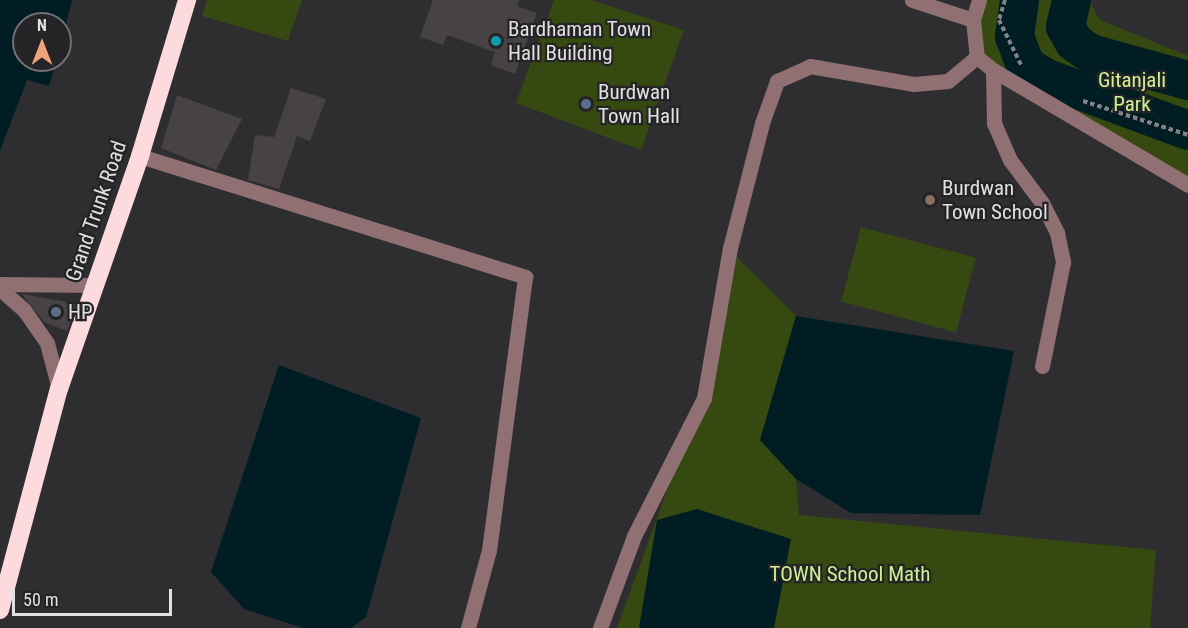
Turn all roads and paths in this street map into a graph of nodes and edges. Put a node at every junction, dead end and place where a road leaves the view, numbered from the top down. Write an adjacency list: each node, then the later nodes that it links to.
1 (187, 0): 11 (highway, Grand Trunk Road)
2 (912, 0): 5 (street)
3 (979, 0): 5 (street)
4 (1005, 0): 8 (path)
5 (973, 20): 6 (street)
6 (977, 57): 7 (street); 20 (street)
7 (993, 70): 12 (street); 16 (street)
8 (1027, 72)
9 (1071, 97): 10 (path)
10 (1188, 135)
11 (140, 156): 14 (highway, Grand Trunk Road); 19 (street)
12 (1188, 185)
13 (0, 284): 14 (street)
14 (94, 285): 17 (highway, Grand Trunk Road)
15 (0, 289): 17 (street)
16 (1042, 366)
17 (59, 389): 18 (highway, Grand Trunk Road)
18 (0, 610)
19 (468, 628)
20 (600, 628)

